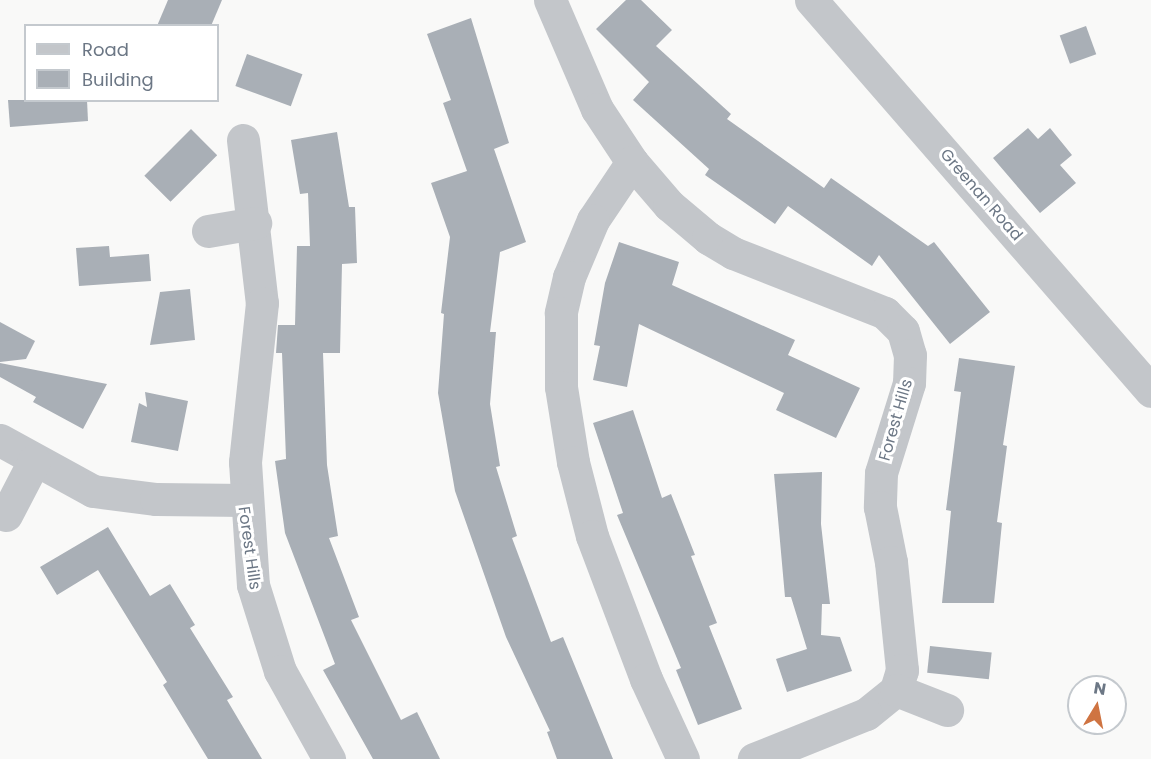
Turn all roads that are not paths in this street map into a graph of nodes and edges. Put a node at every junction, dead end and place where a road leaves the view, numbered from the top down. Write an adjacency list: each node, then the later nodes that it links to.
1 (550, 0): 4 (street, Forest Hills)
2 (810, 0): 7 (street, Greenan Road)
3 (243, 140): 5 (street)
4 (632, 162): 12 (street, Forest Hills); 15 (street)
5 (255, 224): 6 (street); 10 (street)
6 (208, 231)
7 (1151, 391)
8 (0, 440): 9 (street, Forest Hills)
9 (34, 461): 10 (street, Forest Hills); 11 (street)
10 (244, 500): 14 (street, Forest Hills)
11 (6, 515)
12 (896, 690): 13 (street); 16 (street)
13 (947, 710)
14 (329, 759)
15 (683, 759)
16 (754, 759)

